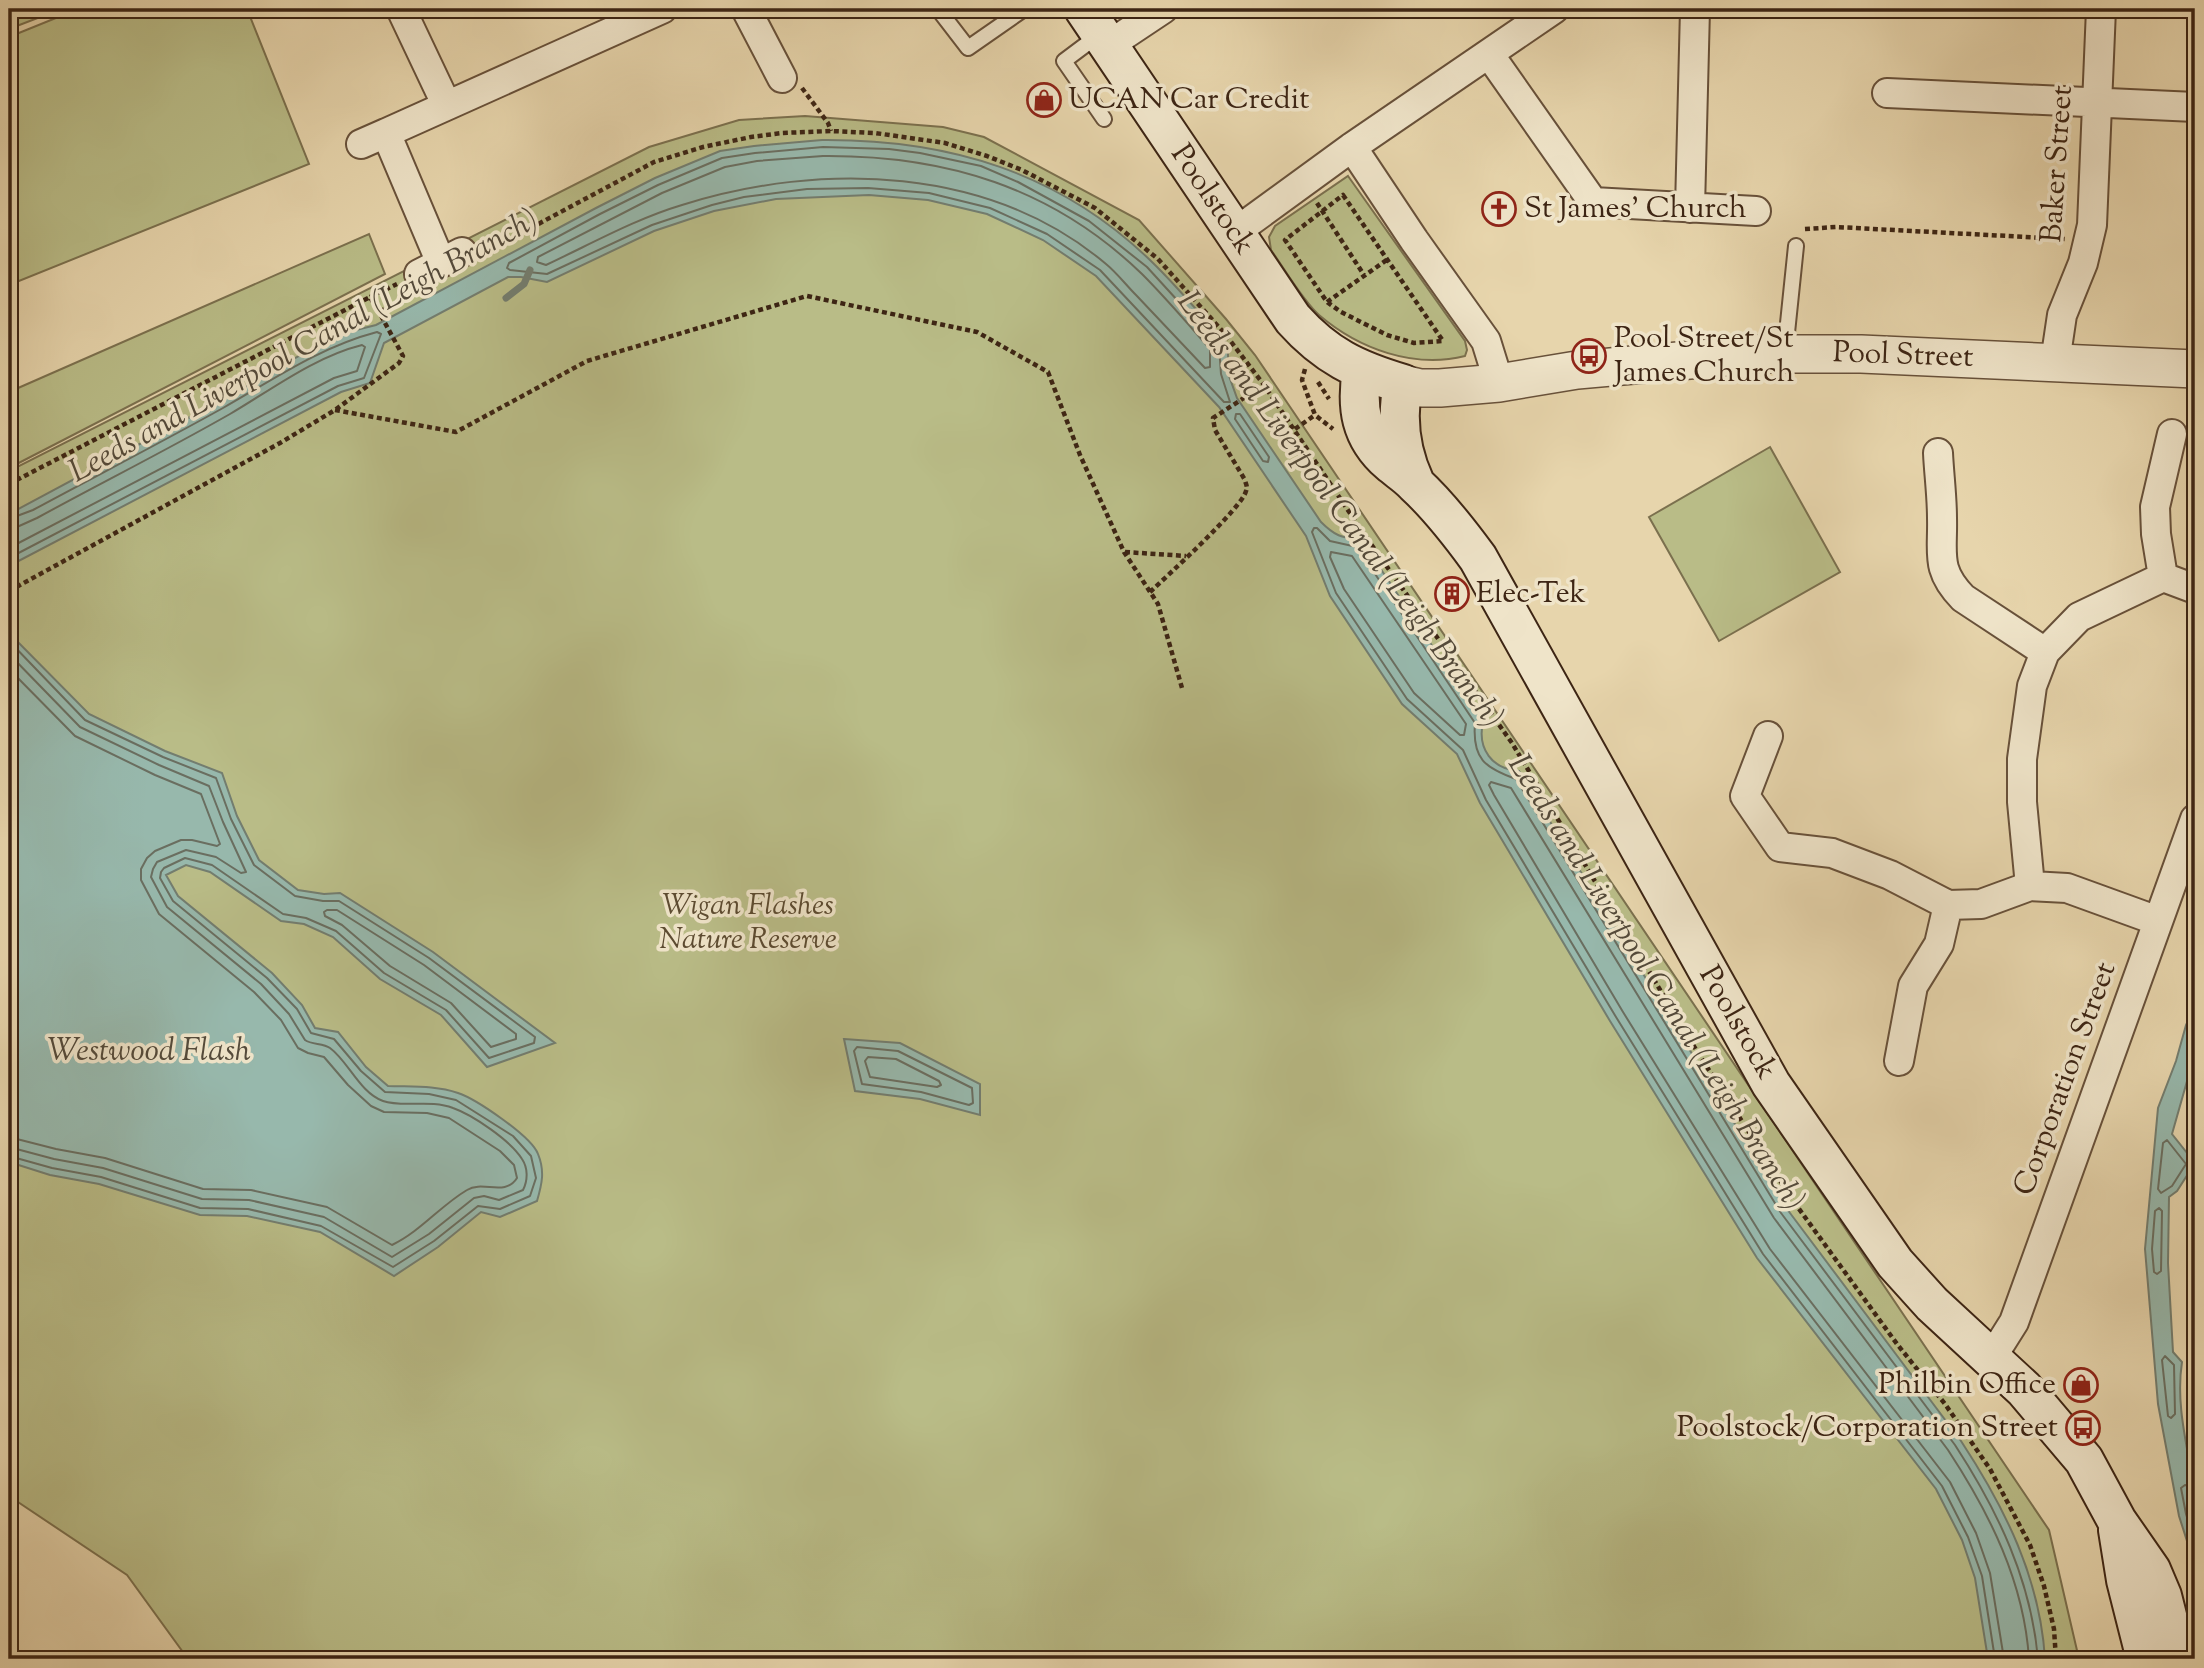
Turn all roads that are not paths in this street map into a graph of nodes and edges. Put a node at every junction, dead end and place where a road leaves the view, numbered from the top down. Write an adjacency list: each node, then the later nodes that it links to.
1 (401, 9): 15 (street)
2 (662, 9): 15 (street)
3 (746, 9): 12 (street)
4 (938, 9): 5 (lane)
5 (1024, 9)
6 (1163, 9): 10 (street)
7 (1554, 9): 11 (street)
8 (1695, 9): 19 (street)
9 (2101, 9): 14 (street, Baker Street)
10 (1098, 29): 17 (lane); 21 (main road, Poolstock)
11 (1489, 54): 18 (street); 19 (street)
12 (782, 78)
13 (1887, 93): 14 (street)
14 (2097, 103): 16 (street); 25 (street, Baker Street)
15 (446, 104): 23 (street)
16 (2195, 107)
17 (1104, 118)
18 (1352, 147): 21 (street); 28 (street)
19 (1690, 208): 20 (street)
20 (1756, 211)
21 (1234, 233): 27 (main road, Poolstock)
22 (1796, 246): 24 (lane)
23 (442, 268)
24 (1785, 354): 25 (street, Pool Street); 28 (street, Pool Street)
25 (2055, 362): 26 (street, Pool Street)
26 (2195, 369)
27 (1362, 370): 29 (main road, Poolstock); 32 (main road, Poolstock)
28 (1499, 383): 29 (street, Pool Street)
29 (1403, 384): 32 (main road, Poolstock)
30 (2172, 434): 33 (street)
31 (1938, 453): 35 (street)
32 (1415, 483): 42 (main road, Poolstock)
33 (2163, 577): 34 (street); 35 (street)
34 (2195, 589)
35 (2045, 652): 38 (street)
36 (1768, 736): 39 (street)
37 (2195, 819): 40 (street, Corporation Street)
38 (2030, 886): 39 (street); 40 (street)
39 (1948, 905): 41 (street)
40 (2158, 921): 42 (street, Corporation Street)
41 (1899, 1062)
42 (1992, 1357): 43 (main road, Poolstock)
43 (2117, 1521): 44 (main road, Poolstock); 46 (main road, Poolstock)
44 (2162, 1596): 45 (main road); 47 (main road, Poolstock)
45 (2195, 1641)
46 (2146, 1659)
47 (2178, 1659)

